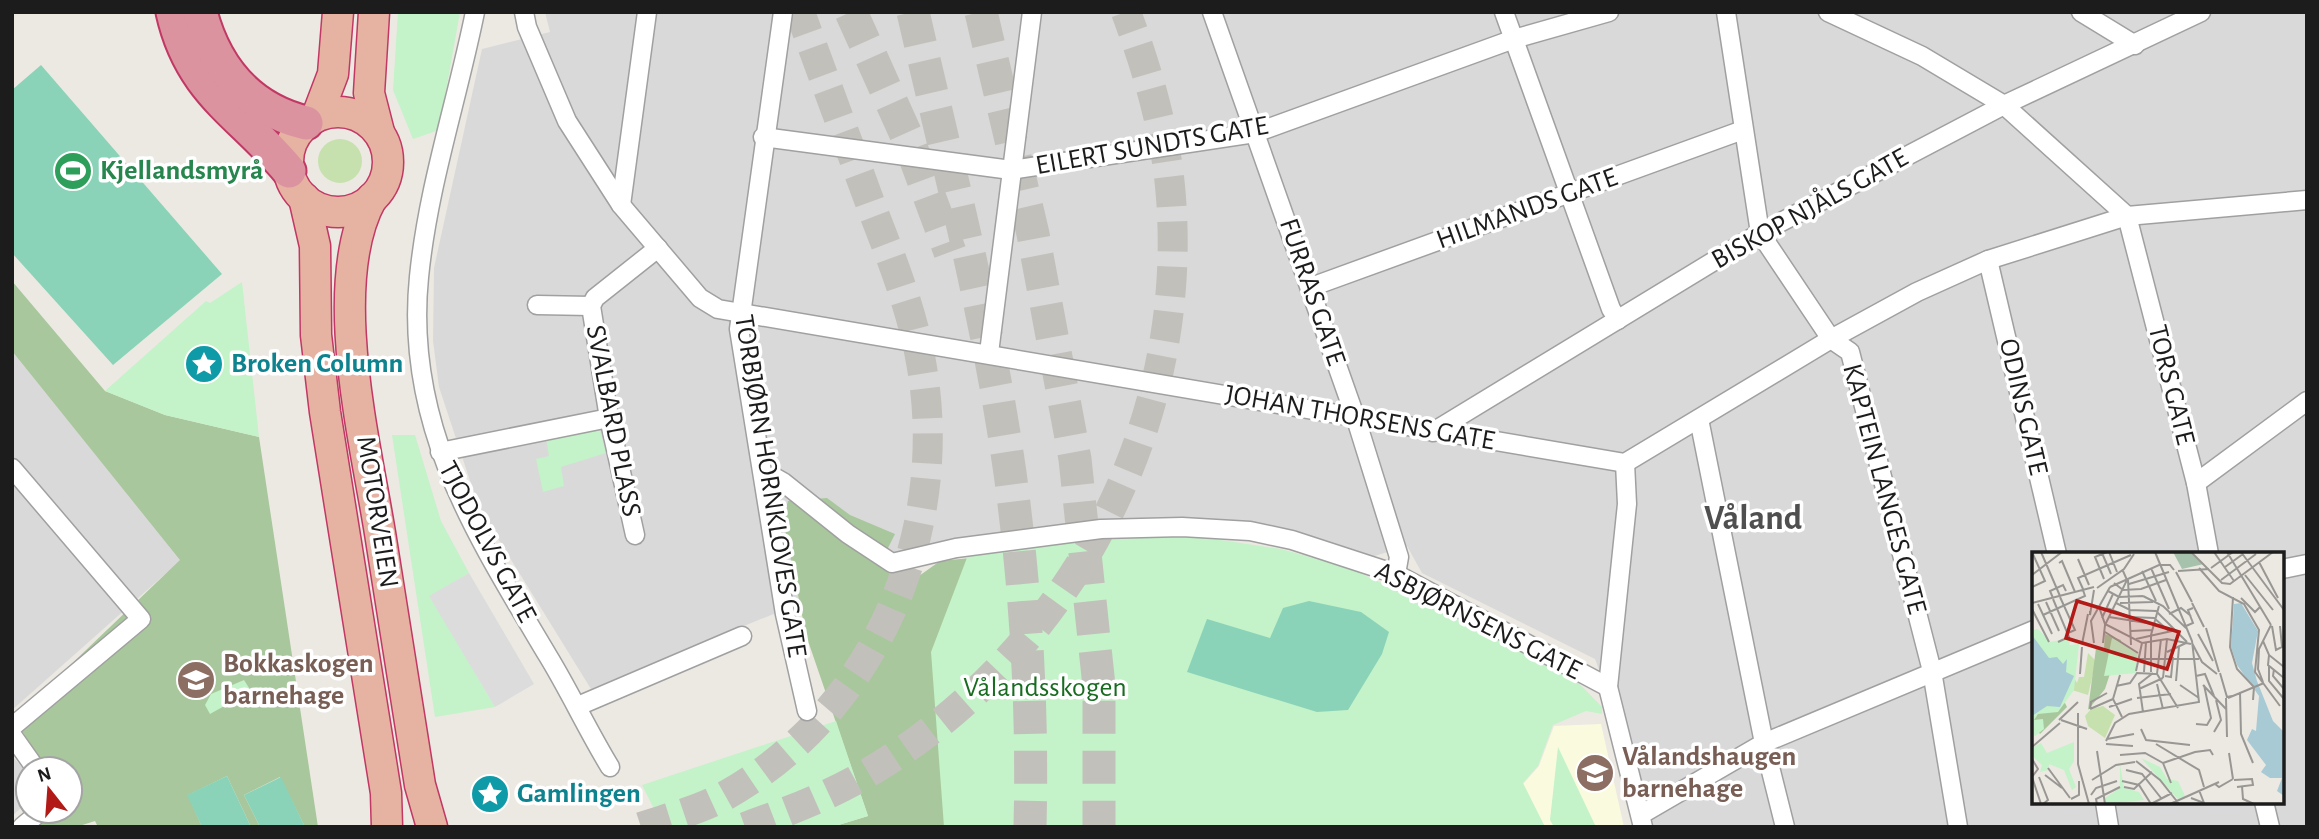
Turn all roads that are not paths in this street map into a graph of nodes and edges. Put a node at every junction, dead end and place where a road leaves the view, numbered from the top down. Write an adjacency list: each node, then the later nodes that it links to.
1 (173, 12): 26 (highway)
2 (200, 12): 20 (highway)
3 (338, 12): 20 (highway)
4 (374, 12): 22 (highway)
5 (475, 12): 47 (street, TJODOLVS GATE)
6 (524, 12): 30 (street, JOHAN THORSENS GATE)
7 (647, 12): 30 (street)
8 (783, 12): 24 (street, TORBJØRN HORNKLOVES GATE)
9 (1032, 12): 25 (street)
10 (1212, 12): 23 (street, FURRAS GATE)
11 (1504, 12): 17 (street)
12 (1609, 12): 17 (street, EILERT SUNDTS GATE)
13 (1726, 12): 21 (street, KAPTEIN LANGES GATE)
14 (1828, 12): 19 (street)
15 (2081, 12): 18 (street)
16 (2201, 12): 18 (street, BISKOP NJÅLS GATE)
17 (1514, 39): 23 (street, EILERT SUNDTS GATE); 27 (street)
18 (2135, 45): 19 (street, BISKOP NJÅLS GATE)
19 (2004, 105): 31 (street); 32 (street, BISKOP NJÅLS GATE)
20 (312, 120): 22 (highway); 26 (highway)
21 (1743, 130): 27 (street, HILMANDS GATE); 32 (street, KAPTEIN LANGES GATE)
22 (379, 132): 28 (highway)
23 (1255, 133): 25 (street, EILERT SUNDTS GATE); 35 (street, FURRAS GATE)
24 (763, 137): 25 (street, EILERT SUNDTS GATE); 38 (street, TORBJØRN HORNKLOVES GATE)
25 (1011, 170): 41 (street)
26 (297, 185): 28 (highway); 72 (highway, MOTORVEIEN)
27 (1569, 194): 35 (street, HILMANDS GATE); 39 (street)
28 (372, 198): 73 (highway, MOTORVEIEN)
29 (2307, 200): 31 (street)
30 (621, 205): 33 (street, JOHAN THORSENS GATE)
31 (2127, 216): 34 (street); 51 (street, TORS GATE)
32 (1760, 233): 39 (street, BISKOP NJÅLS GATE); 40 (street, KAPTEIN LANGES GATE)
33 (658, 248): 37 (street, SVALBARD PLASS); 38 (street, JOHAN THORSENS GATE)
34 (1988, 260): 40 (street); 53 (street, ODINS GATE)
35 (1311, 286): 44 (street, FURRAS GATE)
36 (537, 305): 37 (street, SVALBARD PLASS)
37 (591, 306): 43 (street, SVALBARD PLASS)
38 (739, 314): 41 (street, JOHAN THORSENS GATE); 50 (street, TORBJØRN HORNKLOVES GATE)
39 (1618, 320): 46 (street, BISKOP NJÅLS GATE)
40 (1831, 339): 45 (street); 60 (street, KAPTEIN LANGES GATE)
41 (989, 353): 44 (street, JOHAN THORSENS GATE)
42 (2307, 401): 51 (street)
43 (609, 418): 47 (street); 52 (street, SVALBARD PLASS)
44 (1356, 419): 46 (street, JOHAN THORSENS GATE); 57 (street, FURRAS GATE)
45 (1699, 419): 48 (street); 66 (street)
46 (1433, 432): 48 (street, JOHAN THORSENS GATE)
47 (440, 453): 62 (street, TJODOLVS GATE)
48 (1625, 463): 61 (street)
49 (12, 468): 64 (street)
50 (765, 479): 57 (street, ASBJØRNSENS GATE); 63 (street, TORBJØRN HORNKLOVES GATE)
51 (2196, 483): 54 (street, TORS GATE)
52 (635, 535)
53 (2057, 552)
54 (2209, 552)
55 (2307, 564): 56 (street)
56 (2284, 569)
57 (1396, 574): 61 (street, ASBJØRNSENS GATE)
58 (2032, 630): 60 (street)
59 (742, 636): 62 (street)
60 (1932, 671): 66 (street); 75 (street, KAPTEIN LANGES GATE)
61 (1608, 687): 71 (street)
62 (578, 706): 68 (street, TJODOLVS GATE)
63 (807, 711)
64 (12, 727)
65 (12, 735): 67 (street)
66 (1764, 743): 71 (street); 74 (street)
67 (26, 755)
68 (610, 767)
69 (2105, 804): 76 (street)
70 (2264, 804): 77 (street)
71 (1642, 820)
72 (387, 827)
73 (432, 827)
74 (1785, 827)
75 (1958, 827)
76 (2109, 827)
77 (2270, 827)

